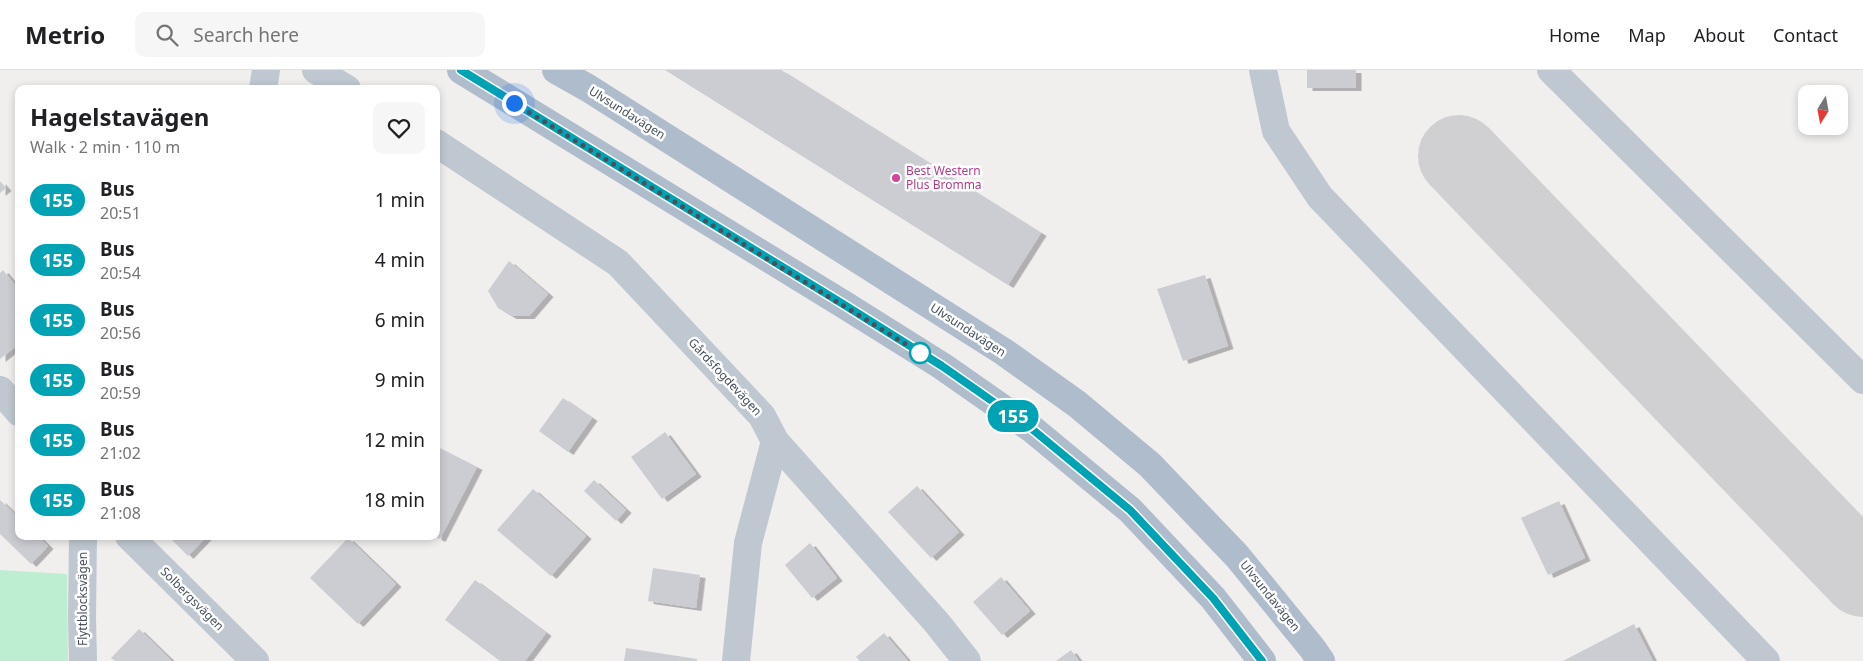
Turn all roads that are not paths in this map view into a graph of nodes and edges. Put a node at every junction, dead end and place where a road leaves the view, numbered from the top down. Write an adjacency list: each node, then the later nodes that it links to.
1 (266, 70): 7 (street)
2 (316, 70): 8 (street)
3 (556, 70): 21 (main road, Ulvsundavägen)
4 (1263, 70): 22 (street)
5 (1551, 70): 10 (street)
6 (470, 72): 20 (main road)
7 (264, 85)
8 (340, 85)
9 (440, 146): 13 (street, Gårdsfogdevägen)
10 (1863, 380)
11 (0, 390): 12 (street)
12 (15, 407)
13 (775, 441): 18 (street); 19 (street, Gårdsfogdevägen)
14 (83, 540): 16 (street, Flyttblocksvägen)
15 (133, 540): 17 (street, Solbergsvägen)
16 (83, 661)
17 (255, 661)
18 (736, 661)
19 (967, 661)
20 (1262, 661)
21 (1321, 661)
22 (1766, 661)

